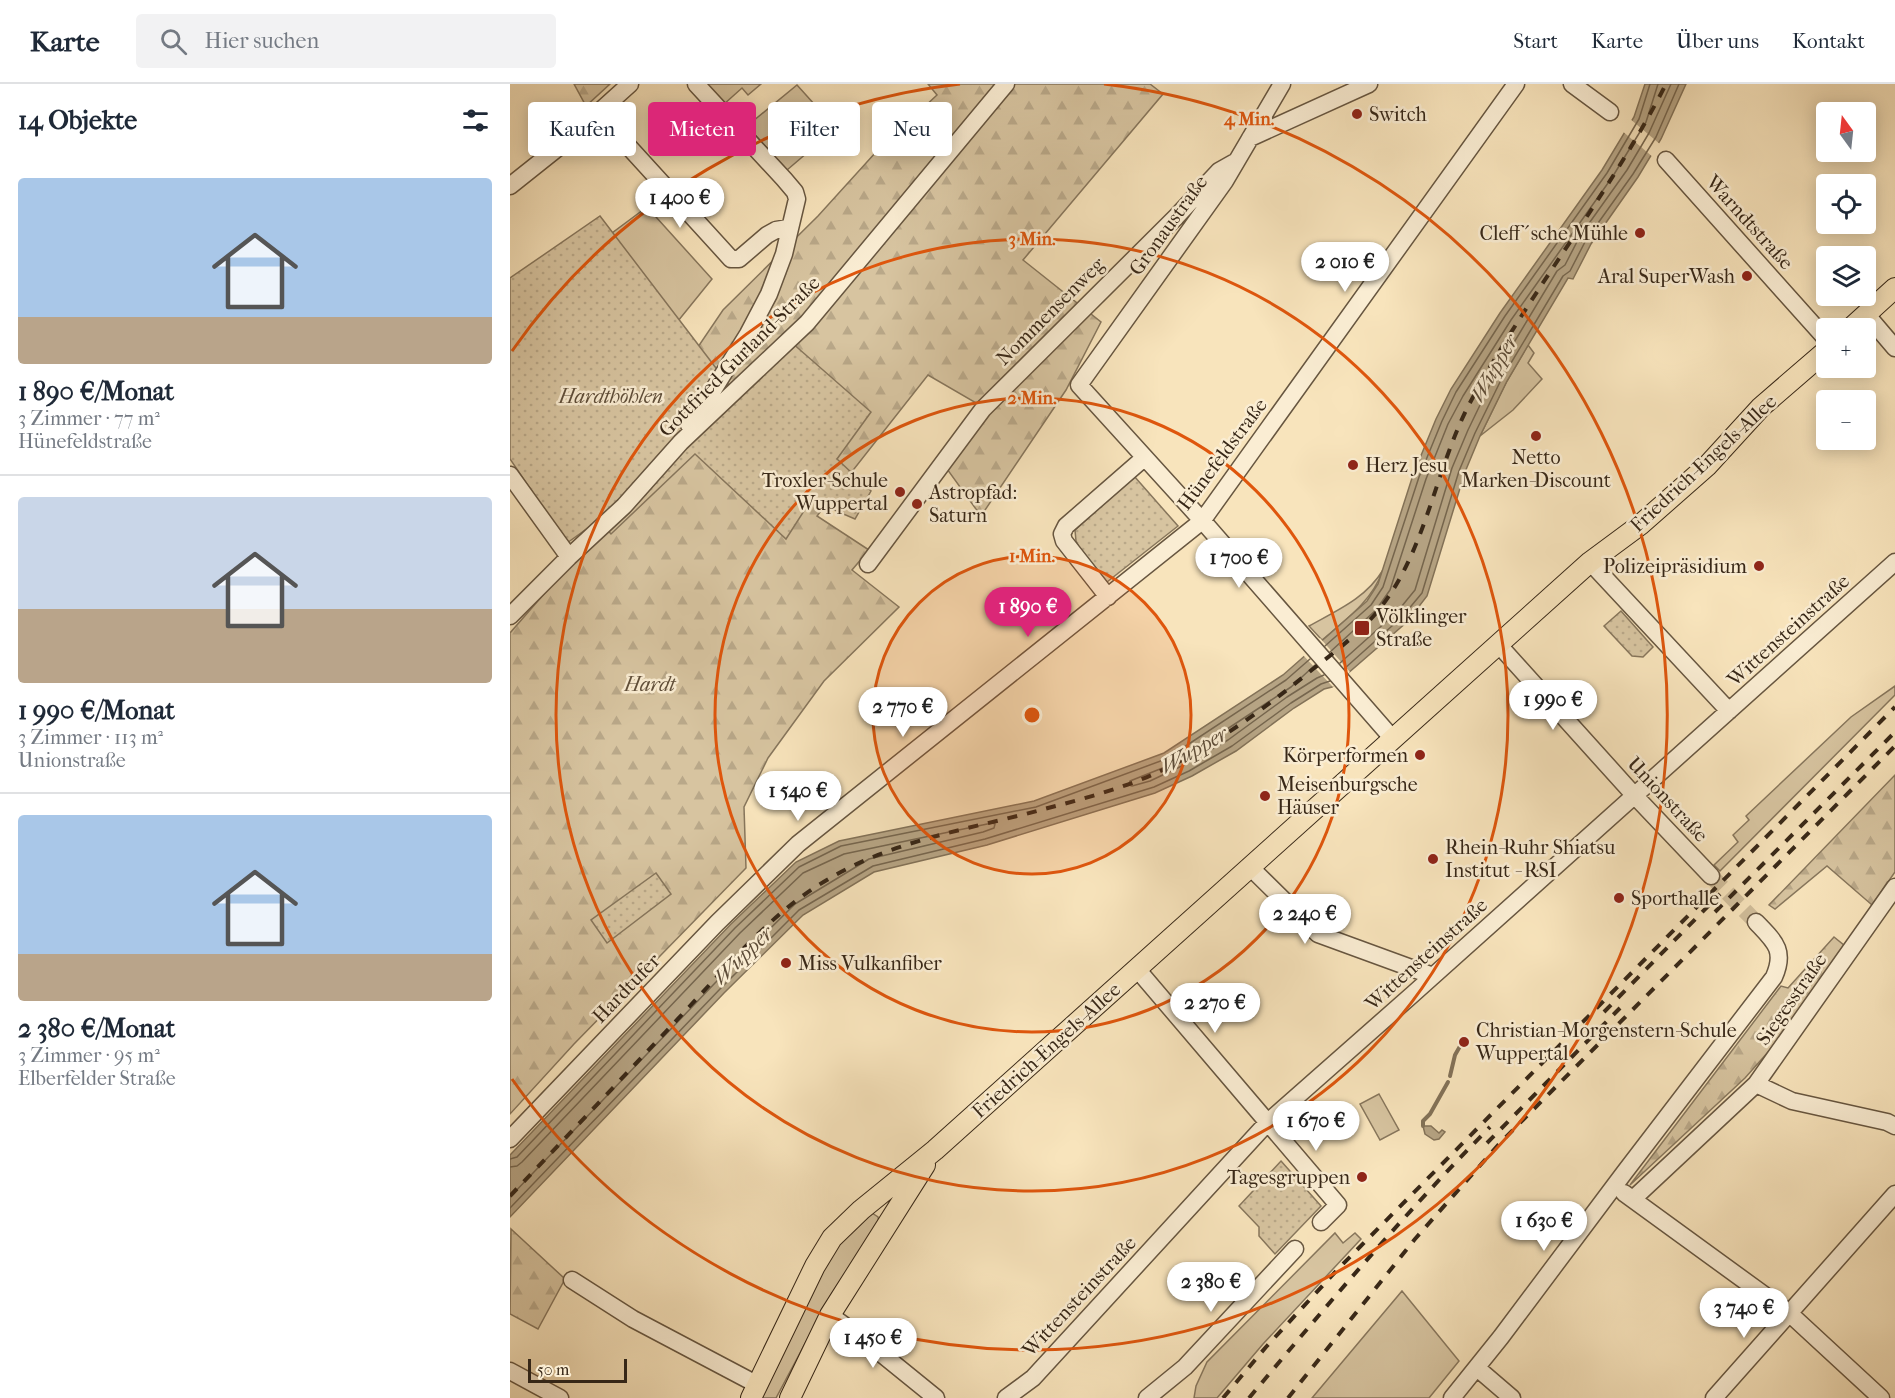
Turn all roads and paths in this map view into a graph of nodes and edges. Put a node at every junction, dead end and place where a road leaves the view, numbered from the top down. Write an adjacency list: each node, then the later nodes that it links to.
1 (630, 84): 8 (street)
2 (696, 84): 16 (street)
3 (1006, 84): 23 (street, Gottfried-Gurland-Straße)
4 (1282, 84): 10 (street, Gronaustraße)
5 (1369, 84): 10 (street)
6 (1516, 84): 26 (street, Hünefeldstraße)
7 (1572, 84): 9 (street)
8 (610, 102)
9 (1610, 112)
10 (1250, 138): 14 (street, Gronaustraße)
11 (636, 155): 16 (street)
12 (546, 156): 15 (street)
13 (1666, 160): 20 (street, Warndtstraße)
14 (1235, 161): 24 (street, Gronaustraße); 30 (street, Nommensenweg)
15 (510, 186)
16 (788, 228): 23 (street)
17 (1895, 288): 18 (main road)
18 (1866, 314): 19 (main road); 21 (street)
19 (1862, 318)
20 (1816, 328)
21 (1895, 348)
22 (1816, 360): 28 (main road, Friedrich-Engels-Allee)
23 (681, 442): 27 (street, Gottfried-Gurland-Straße)
24 (1144, 458): 26 (street); 31 (street)
25 (510, 475): 27 (street)
26 (1202, 521): 31 (street, Hünefeldstraße); 35 (street)
27 (568, 557): 32 (street, Gottfried-Gurland-Straße)
28 (1590, 562): 33 (main road, Friedrich-Engels-Allee); 34 (street)
29 (1895, 562): 34 (street, Wittensteinstraße)
30 (868, 564)
31 (1108, 597): 37 (street, Hünefeldstraße)
32 (510, 616)
33 (1498, 644): 35 (main road, Friedrich-Engels-Allee); 36 (street, Unionstraße)
34 (1729, 711): 36 (street, Wittensteinstraße)
35 (1393, 739): 38 (main road, Friedrich-Engels-Allee)
36 (1634, 795): 39 (street, Unionstraße); 43 (street, Wittensteinstraße)
37 (773, 867): 47 (street, Hardtufer)
38 (1250, 867): 42 (main road, Friedrich-Engels-Allee); 43 (street)
39 (1711, 876)
40 (1895, 888): 44 (street, Siegesstraße)
41 (1756, 922): 49 (street)
42 (1137, 969): 45 (street); 48 (main road, Friedrich-Engels-Allee)
43 (1433, 976): 45 (street, Wittensteinstraße)
44 (1756, 1084): 46 (street); 51 (street, Siegesstraße)
45 (1268, 1122): 53 (street); 65 (street, Wittensteinstraße)
46 (1895, 1126)
47 (510, 1139)
48 (935, 1150): 52 (main road, Friedrich-Engels-Allee); 54 (main road, Friedrich-Engels-Allee)
49 (1613, 1186): 51 (street); 59 (street)
50 (1895, 1194): 57 (street)
51 (1633, 1199): 57 (street)
52 (861, 1210): 54 (main road); 61 (main road, Friedrich-Engels-Allee)
53 (1321, 1222)
54 (885, 1226): 58 (main road, Friedrich-Engels-Allee)
55 (1295, 1250): 66 (street)
56 (572, 1280): 61 (street, Friedrich-Engels-Allee)
57 (1789, 1313): 69 (street); 70 (street)
58 (830, 1315): 63 (main road, Friedrich-Engels-Allee); 64 (street)
59 (1477, 1368): 67 (street); 68 (street)
60 (510, 1371): 62 (street)
61 (754, 1391)
62 (561, 1398)
63 (790, 1398)
64 (936, 1398)
65 (1006, 1398)
66 (1147, 1398)
67 (1452, 1398)
68 (1512, 1398)
69 (1714, 1398)
70 (1881, 1398)

